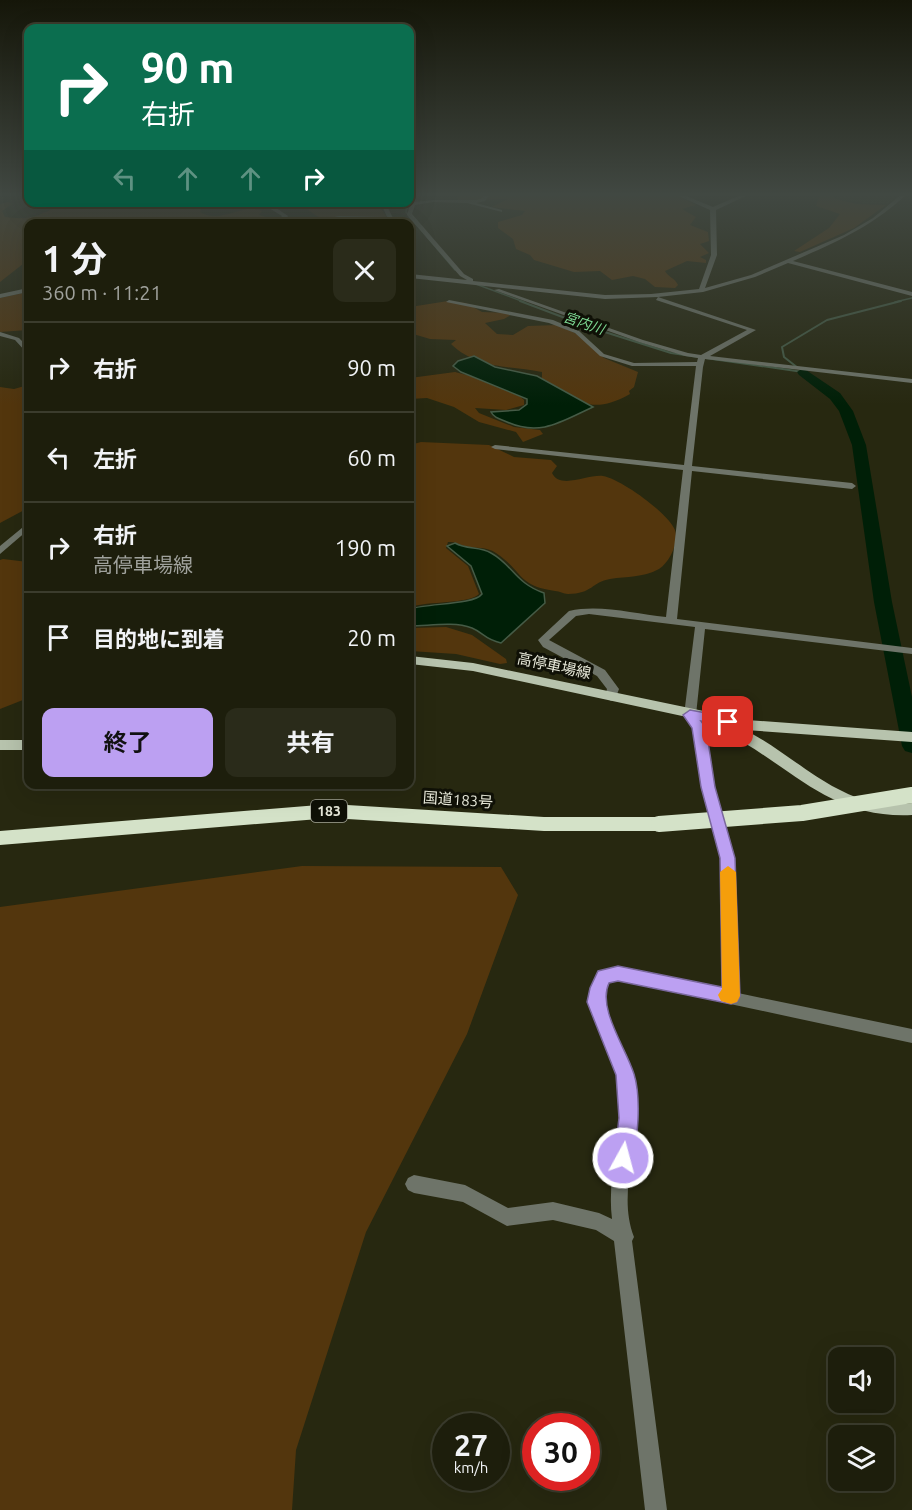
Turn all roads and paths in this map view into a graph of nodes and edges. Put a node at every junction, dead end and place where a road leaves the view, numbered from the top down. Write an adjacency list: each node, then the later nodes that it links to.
1 (452, 263): 6 (street)
2 (711, 263): 8 (street)
3 (782, 263): 8 (street)
4 (797, 263): 9 (street)
5 (414, 276): 6 (street)
6 (475, 282): 11 (street); 15 (street)
7 (24, 291): 10 (street)
8 (701, 291): 11 (street)
9 (912, 294)
10 (0, 296)
11 (651, 296): 15 (street)
12 (449, 302): 15 (street)
13 (0, 334): 14 (street)
14 (24, 347)
15 (701, 360): 16 (street); 18 (street)
16 (912, 381)
17 (495, 447): 18 (street)
18 (689, 467): 19 (street); 22 (street)
19 (852, 486)
20 (24, 529): 21 (street)
21 (0, 550)
22 (671, 622): 23 (street); 26 (street)
23 (700, 626): 24 (street); 27 (street)
24 (912, 651)
25 (414, 660): 26 (main road, 高停車場線)
26 (611, 697): 27 (main road, 高停車場線)
27 (690, 715): 28 (main road, 高停車場線); 31 (main road, 高停車場線); 33 (street)
28 (912, 737)
29 (0, 745): 30 (main road)
30 (24, 746)
31 (911, 804): 32 (highway, 国道183号 / 183, bridge)
32 (0, 838)
33 (731, 996): 34 (street); 36 (street)
34 (912, 1036)
35 (414, 1185): 36 (street)
36 (625, 1238): 37 (street)
37 (656, 1510)

